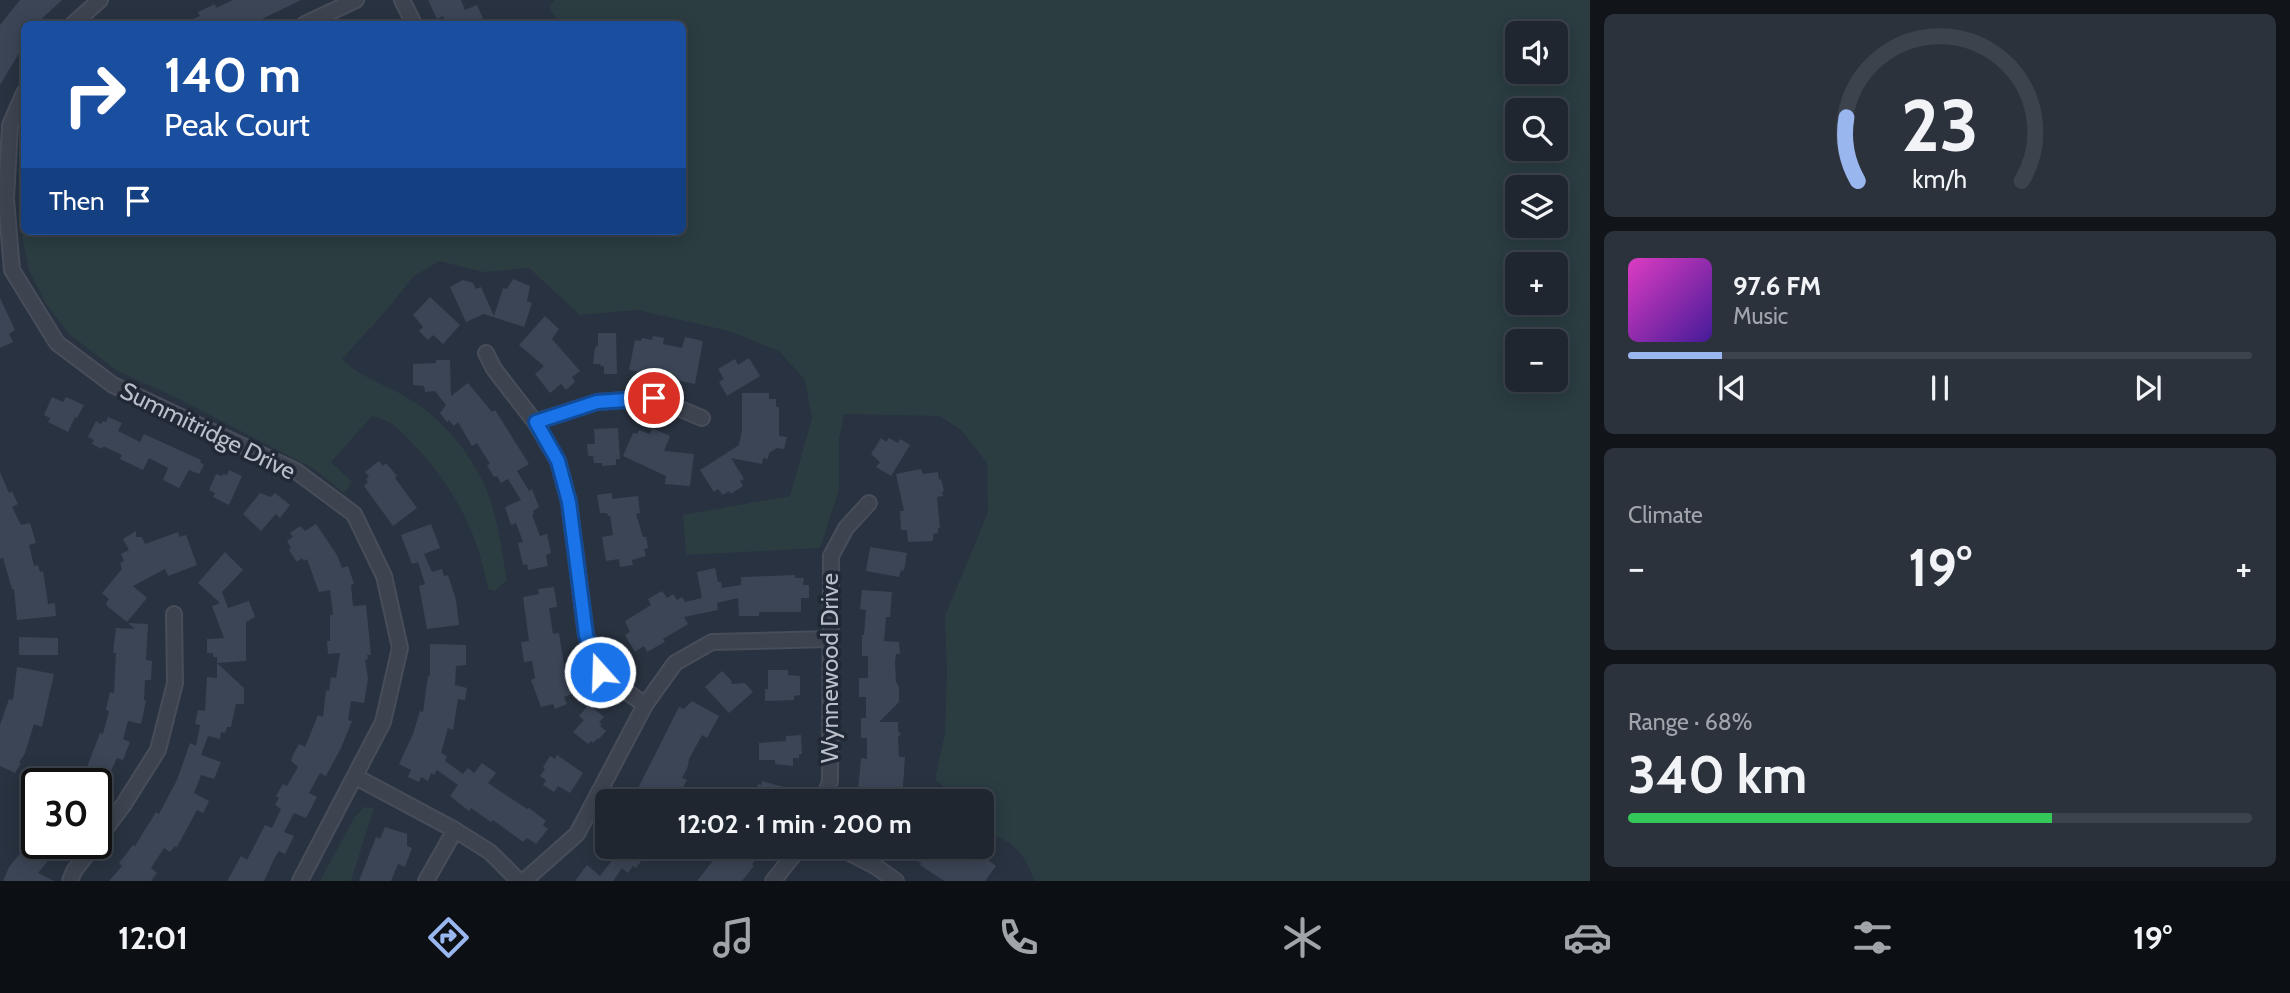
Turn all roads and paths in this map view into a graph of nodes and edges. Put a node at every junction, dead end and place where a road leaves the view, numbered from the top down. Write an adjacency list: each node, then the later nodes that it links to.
1 (100, 0): 4 (street)
2 (356, 0): 5 (street)
3 (402, 0): 6 (street)
4 (76, 21)
5 (310, 21)
6 (412, 21)
7 (21, 100): 8 (street, Summitridge Drive)
8 (6, 272): 16 (street, Summitridge Drive)
9 (486, 353): 11 (street)
10 (702, 418): 11 (street)
11 (536, 422): 15 (street)
12 (869, 503): 14 (street, Wynnewood Drive)
13 (174, 614): 18 (street)
14 (829, 639): 15 (street); 17 (street, Wynnewood Drive)
15 (645, 705): 27 (street)
16 (356, 777): 19 (street); 24 (street, Summitridge Drive)
17 (827, 789)
18 (112, 821)
19 (455, 830): 25 (street); 26 (street)
20 (83, 859): 23 (street)
21 (790, 859): 28 (street)
22 (861, 859): 29 (street)
23 (70, 881)
24 (300, 881)
25 (426, 881)
26 (519, 881)
27 (524, 881)
28 (773, 881)
29 (896, 881)

